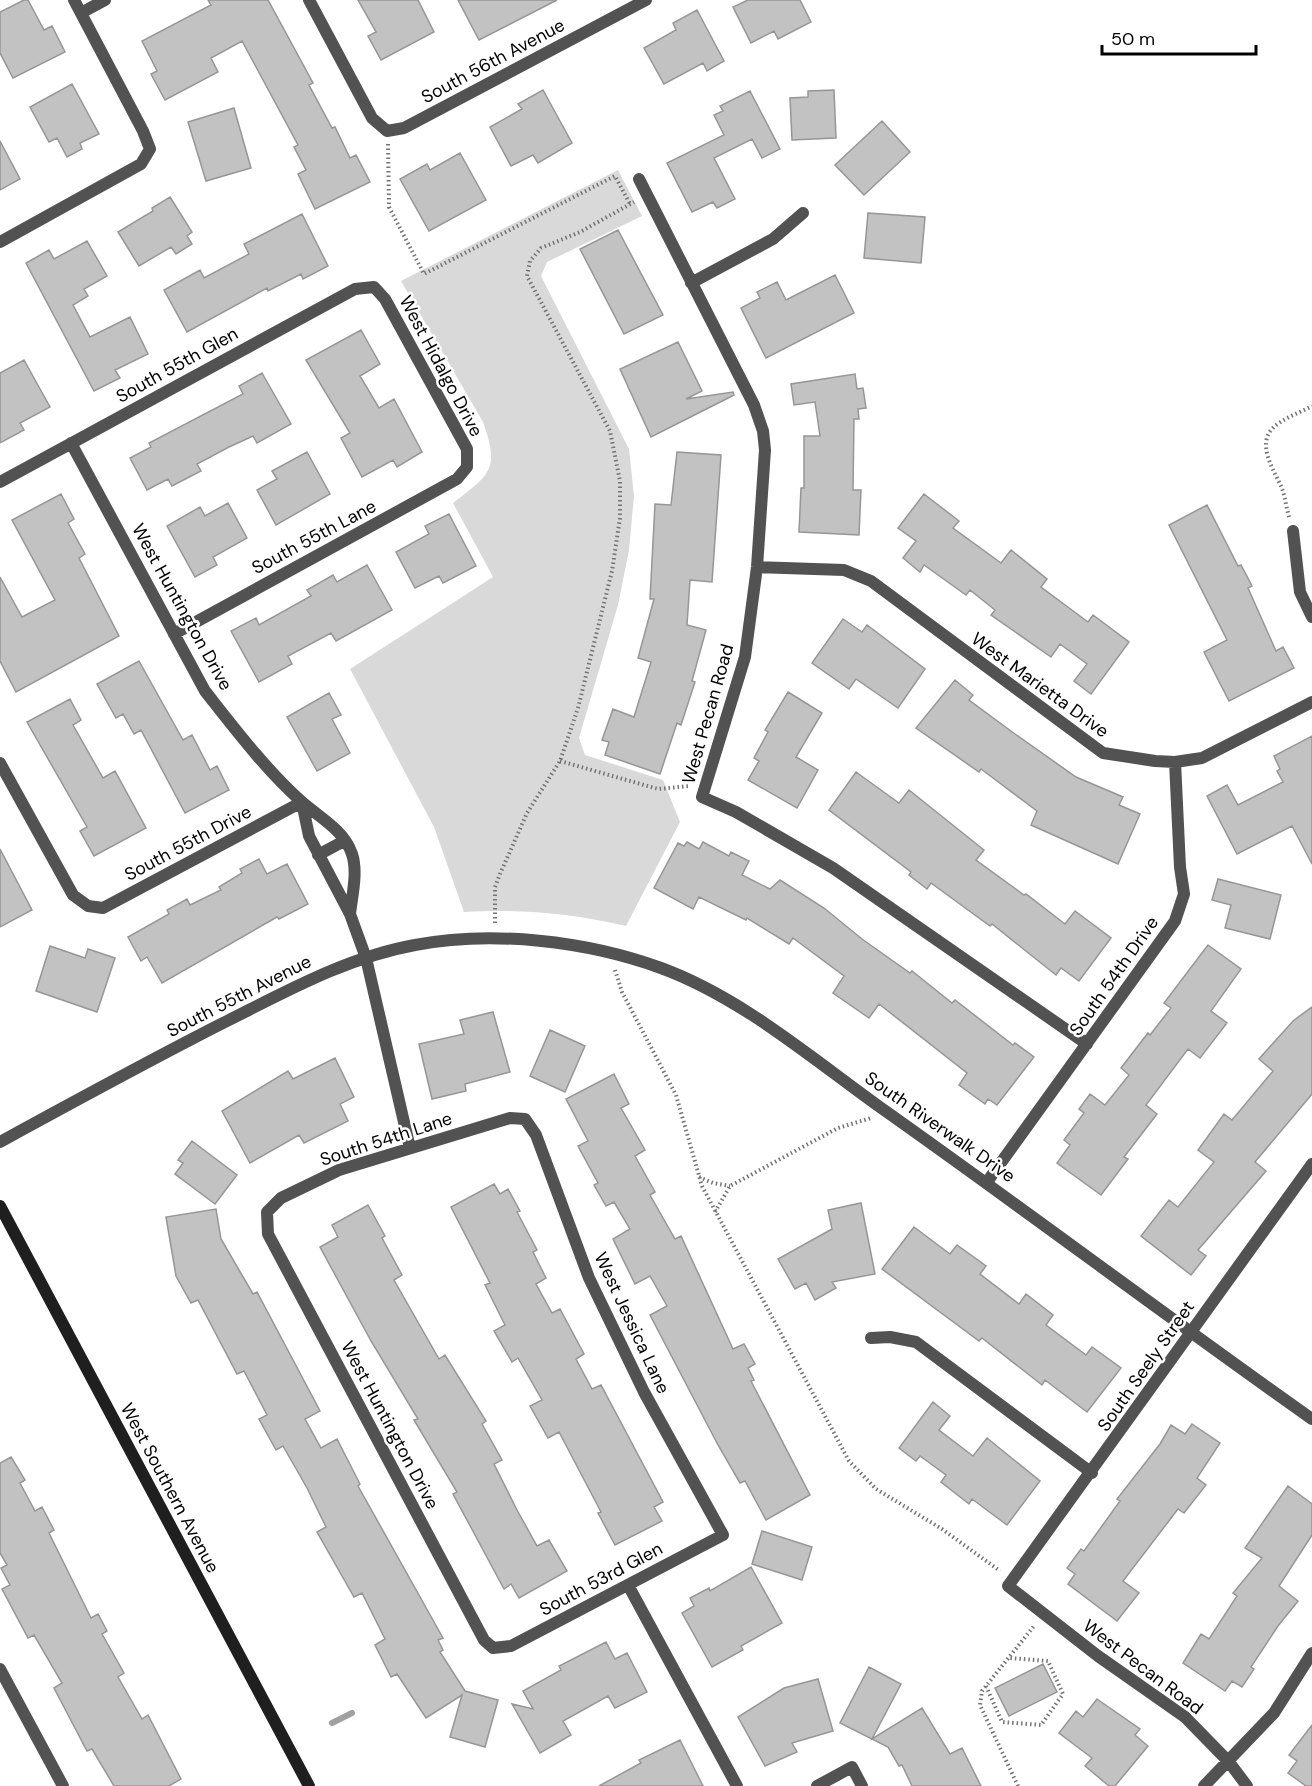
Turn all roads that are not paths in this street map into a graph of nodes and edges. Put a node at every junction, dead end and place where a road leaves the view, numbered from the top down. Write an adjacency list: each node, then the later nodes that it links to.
1 (74, 0): 5 (street)
2 (105, 0): 5 (street)
3 (309, 0): 4 (street, South 56th Avenue)
4 (646, 0)
5 (81, 13): 8 (street)
6 (639, 178): 9 (street, West Pecan Road)
7 (803, 213): 9 (street)
8 (0, 242)
9 (691, 283): 15 (street, West Pecan Road)
10 (374, 287): 11 (street, South 55th Glen); 12 (street, West Hidalgo Drive)
11 (71, 443): 13 (street, South 55th Glen); 17 (street, West Huntington Drive)
12 (467, 467): 17 (street, South 55th Lane)
13 (0, 482)
14 (1293, 531): 16 (street)
15 (757, 567): 19 (street, West Marietta Drive); 27 (street, West Pecan Road)
16 (1312, 617)
17 (174, 633): 21 (street, West Huntington Drive)
18 (1312, 702): 19 (street, West Marietta Drive)
19 (1175, 762): 27 (street, South 54th Drive)
20 (0, 763): 21 (street, South 55th Drive)
21 (302, 802): 22 (street, West Huntington Drive); 23 (street, West Huntington Drive)
22 (344, 841): 23 (street); 24 (street, West Huntington Drive)
23 (318, 855): 24 (street, West Huntington Drive)
24 (350, 914): 26 (street, West Huntington Drive)
25 (513, 939): 26 (street, South 55th Avenue); 32 (street, South Riverwalk Drive)
26 (366, 958): 29 (street, South 55th Avenue); 30 (street, West Huntington Drive)
27 (1087, 1044): 32 (street, South 54th Drive)
28 (525, 1119): 30 (street, South 54th Lane); 39 (street, West Jessica Lane)
29 (0, 1142)
30 (410, 1148): 34 (street, South 54th Lane)
31 (1312, 1164): 35 (street, South Seely Street)
32 (987, 1182): 35 (street, South Riverwalk Drive)
33 (0, 1206): 47 (main road, West Southern Avenue)
34 (267, 1212): 42 (street, West Huntington Drive)
35 (1192, 1331): 37 (street, South Riverwalk Drive); 38 (street, South Seely Street)
36 (871, 1338): 38 (street)
37 (1312, 1419)
38 (1092, 1473): 40 (street, South Seely Street)
39 (723, 1534): 41 (street, South 53rd Glen)
40 (1011, 1583): 45 (street, West Pecan Road)
41 (628, 1585): 42 (street, South 53rd Glen); 48 (street)
42 (493, 1648)
43 (1312, 1653): 45 (street)
44 (0, 1669): 46 (street)
45 (1229, 1762): 51 (street); 52 (street, West Pecan Road)
46 (63, 1786)
47 (309, 1786)
48 (737, 1786)
49 (817, 1786): 50 (street)
50 (862, 1786)
51 (1204, 1786)
52 (1247, 1786)

